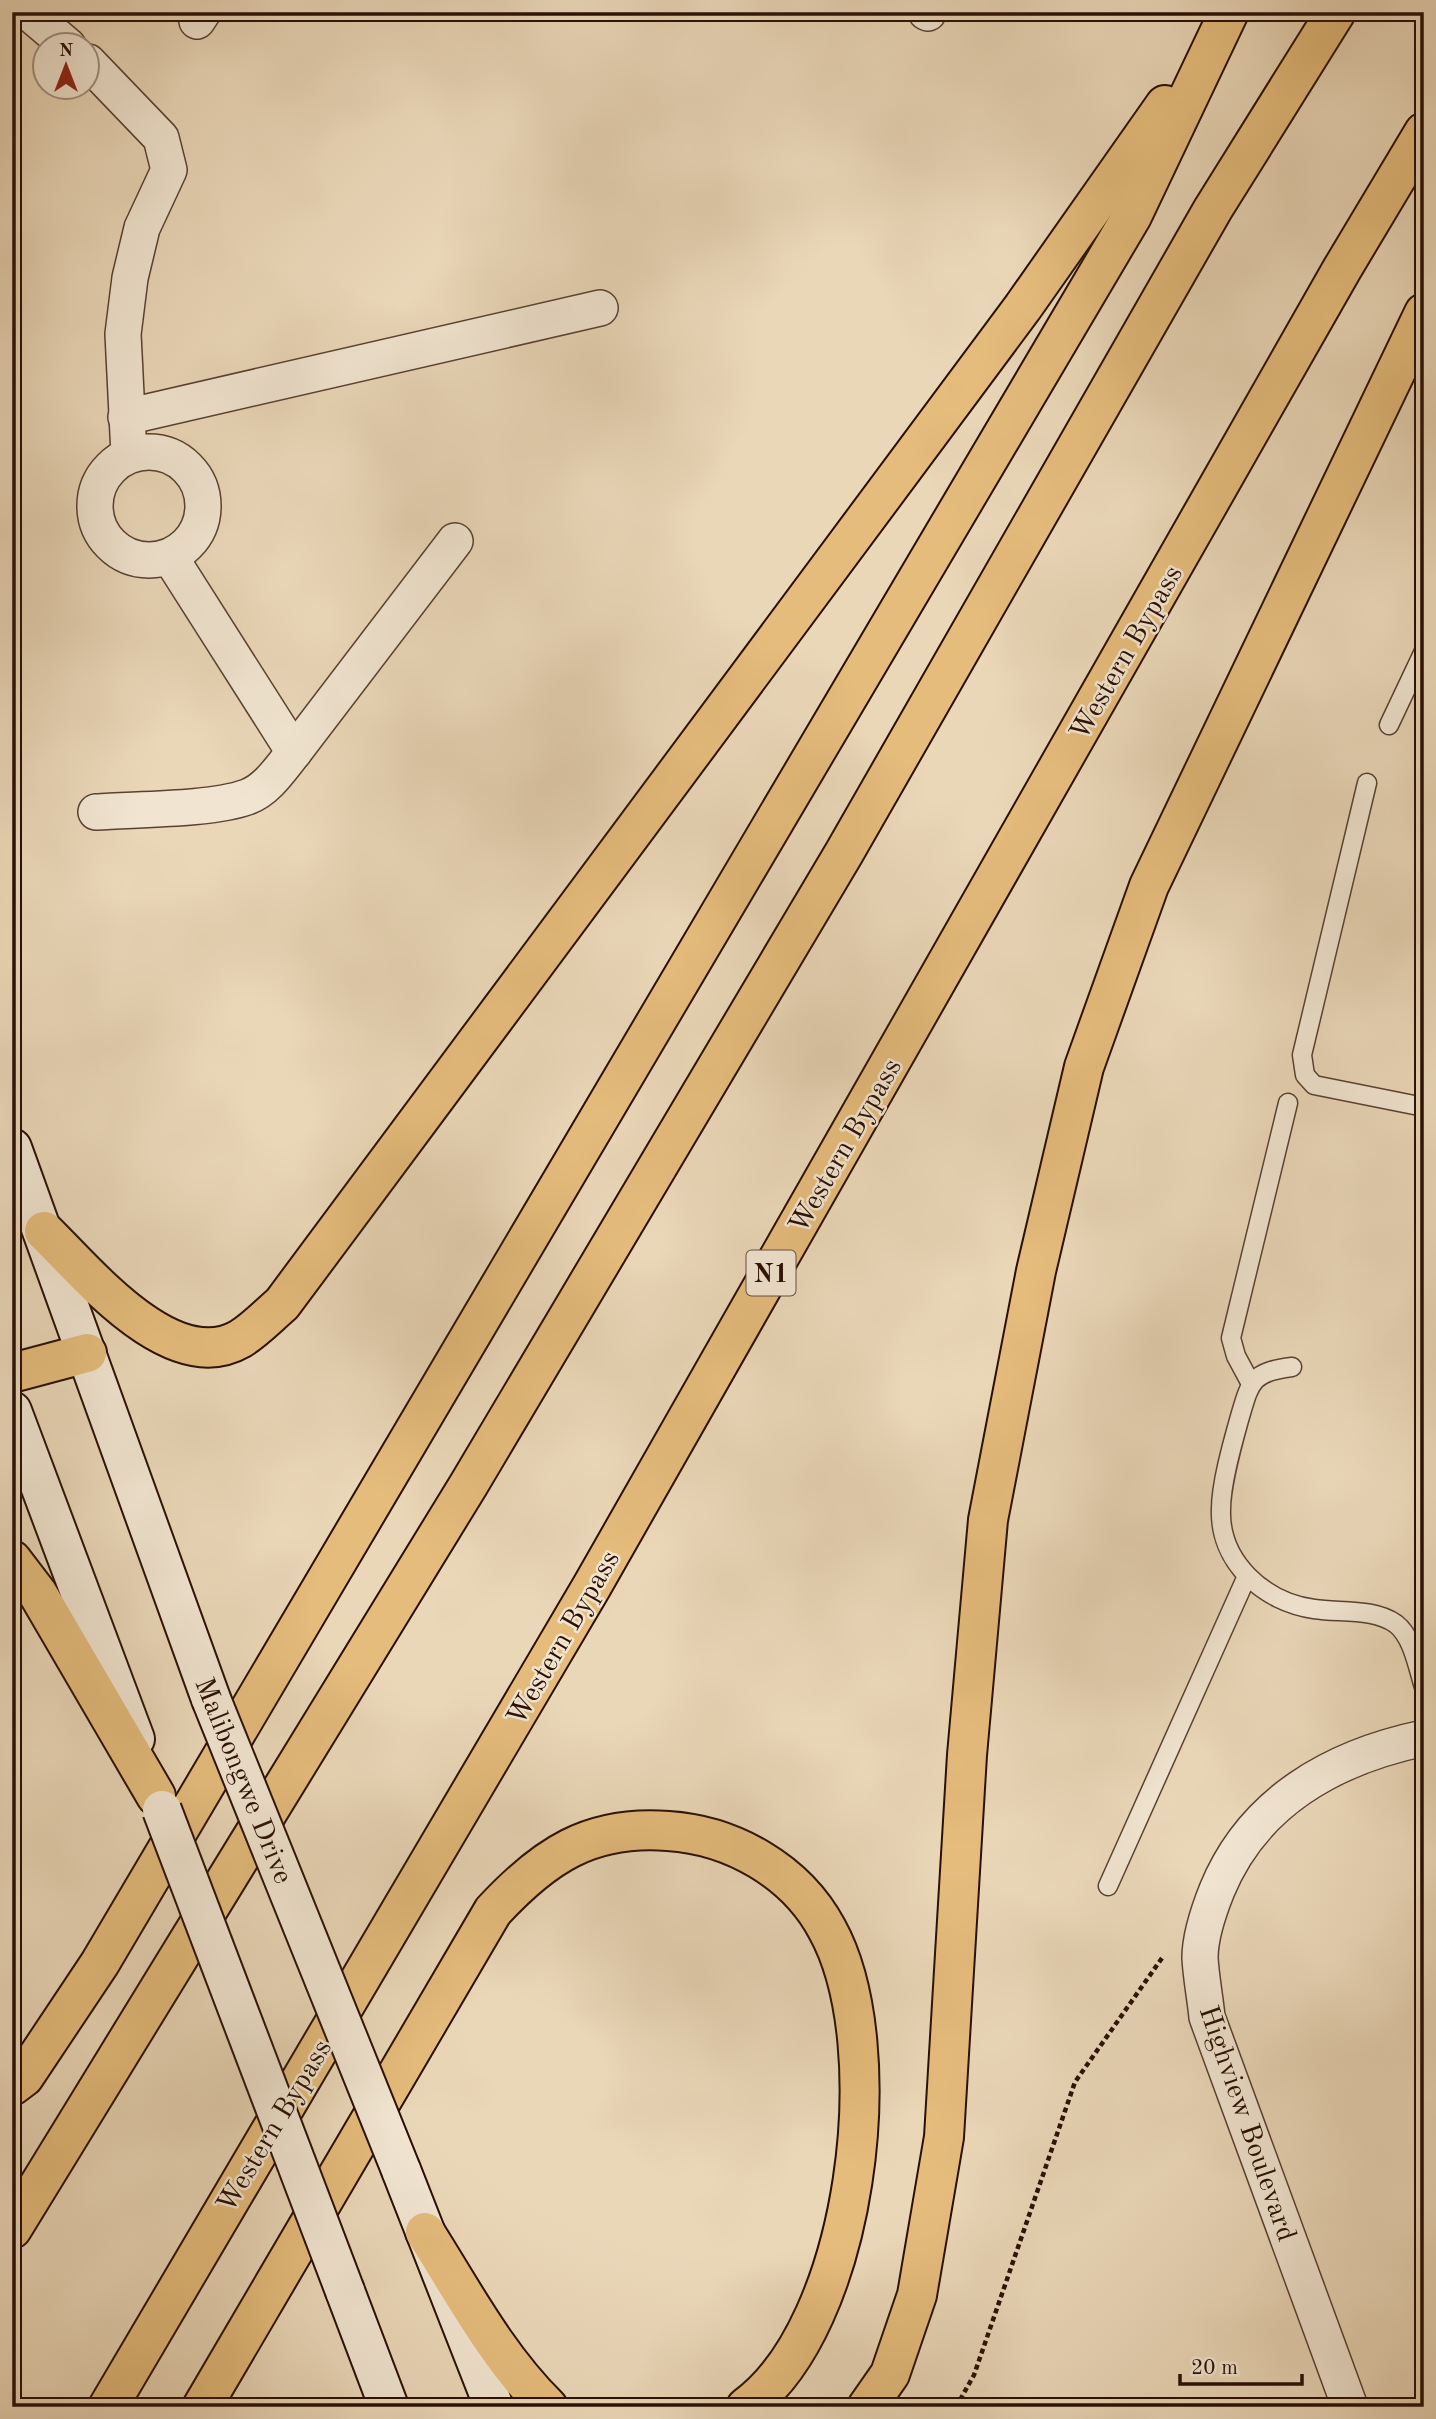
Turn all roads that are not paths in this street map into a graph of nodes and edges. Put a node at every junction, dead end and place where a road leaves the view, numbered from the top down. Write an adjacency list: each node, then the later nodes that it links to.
1 (28, 12): 4 (street)
2 (1336, 12): 35 (highway)
3 (1227, 16): 21 (highway); 34 (highway)
4 (52, 32)
5 (102, 77): 9 (street)
6 (1424, 132): 37 (highway, Western Bypass / N1)
7 (600, 308): 9 (street)
8 (1424, 313): 43 (highway)
9 (126, 417): 10 (street)
10 (130, 455): 12 (street); 12 (street)
11 (455, 541): 15 (street)
12 (170, 557): 15 (street)
13 (1424, 651): 14 (lane)
14 (1389, 724)
15 (294, 752): 17 (street)
16 (1367, 783): 19 (lane)
17 (96, 812)
18 (1288, 1103): 25 (lane)
19 (1424, 1107)
20 (12, 1148): 21 (main road, Malibongwe Drive)
21 (44, 1231): 22 (main road, Malibongwe Drive)
22 (87, 1353): 24 (highway); 36 (main road, Malibongwe Drive, bridge)
23 (1292, 1367): 25 (lane)
24 (12, 1373)
25 (1250, 1382): 28 (lane)
26 (12, 1411): 32 (main road)
27 (12, 1560): 32 (highway)
28 (1247, 1576): 29 (lane); 33 (lane)
29 (1416, 1640): 30 (lane)
30 (1424, 1687)
31 (1424, 1738): 44 (street, Highview Boulevard)
32 (159, 1803): 39 (main road, bridge)
33 (1108, 1886)
34 (12, 2086)
35 (12, 2230)
36 (425, 2232): 40 (main road, Malibongwe Drive); 41 (highway)
37 (108, 2407)
38 (202, 2407): 42 (highway)
39 (389, 2407)
40 (494, 2407)
41 (548, 2407)
42 (746, 2407)
43 (867, 2407)
44 (1350, 2407)

